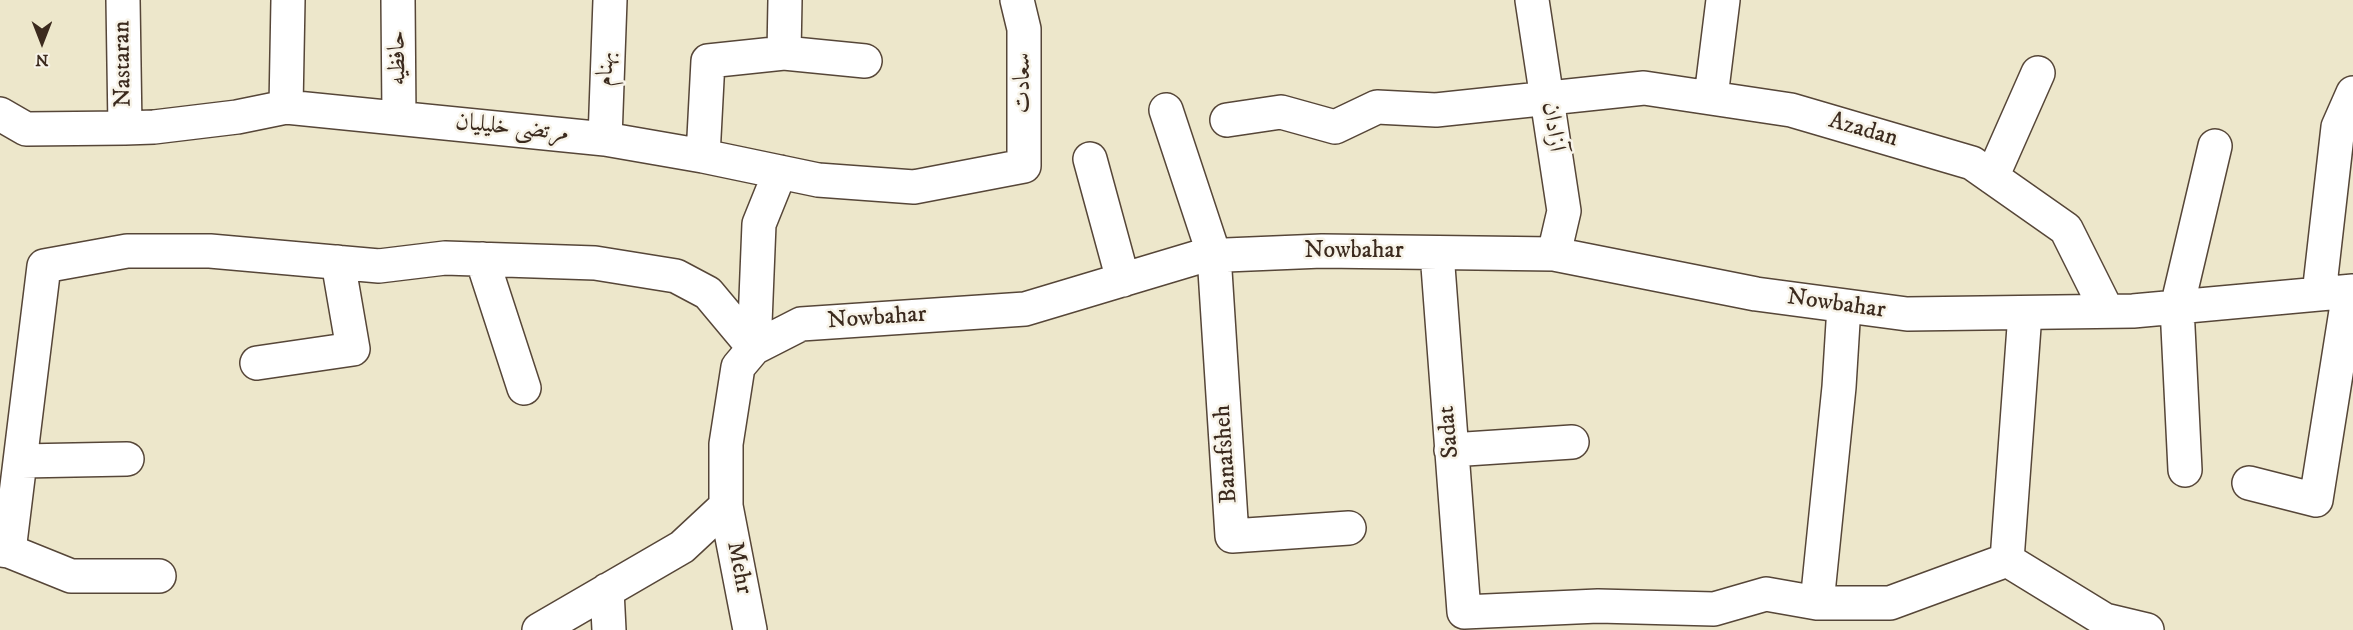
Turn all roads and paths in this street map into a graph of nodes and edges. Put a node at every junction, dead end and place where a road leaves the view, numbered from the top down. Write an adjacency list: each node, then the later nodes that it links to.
1 (123, 0): 20 (street, Nastaran)
2 (288, 0): 15 (street)
3 (398, 0): 18 (street, حافظیه)
4 (610, 0): 21 (street, بهنام)
5 (785, 0): 9 (street)
6 (1017, 0): 25 (street, سعادت)
7 (1532, 0): 13 (street, آزادان)
8 (1723, 0): 14 (street)
9 (784, 53): 10 (street); 23 (street)
10 (865, 61)
11 (2038, 73): 27 (street)
12 (2353, 93): 34 (street)
13 (1547, 98): 14 (street, Azadan); 19 (street, Azadan); 29 (street, آزادان)
14 (1711, 98): 27 (street, Azadan)
15 (286, 106): 18 (street, مرتضی خلیلیان); 20 (street, مرتضی خلیلیان)
16 (1166, 110): 30 (street)
17 (0, 114): 20 (street, مرتضی خلیلیان)
18 (399, 117): 21 (street, مرتضی خلیلیان)
19 (1227, 120)
20 (125, 128)
21 (605, 139): 23 (street, مرتضی خلیلیان)
22 (2215, 146): 36 (street)
23 (703, 156): 26 (street, مرتضی خلیلیان)
24 (1090, 159): 33 (street)
25 (1024, 166): 26 (street, مرتضی خلیلیان)
26 (780, 172): 39 (street)
27 (1992, 177): 37 (street, Azadan)
28 (1437, 253): 29 (street, Nowbahar); 30 (street, Nowbahar); 43 (street, Sadat)
29 (1554, 254): 35 (street, Nowbahar)
30 (1214, 255): 33 (street, Nowbahar); 49 (street, Banafsheh)
31 (482, 259): 32 (street); 39 (street); 41 (street)
32 (338, 262): 40 (street); 45 (street)
33 (1124, 280): 39 (street, Nowbahar)
34 (2341, 292): 36 (street, Nowbahar); 47 (street)
35 (1844, 306): 38 (street, Nowbahar); 54 (street)
36 (2177, 307): 37 (street, Nowbahar); 46 (street)
37 (2107, 311): 38 (street, Nowbahar)
38 (2025, 313): 51 (street)
39 (754, 348): 48 (street, Nowbahar)
40 (257, 363)
41 (524, 388)
42 (1572, 442): 43 (street)
43 (1451, 450): 54 (street, Sadat)
44 (127, 459): 45 (street)
45 (22, 461): 50 (street)
46 (2185, 470)
47 (2249, 483)
48 (726, 506): 53 (street); 57 (street, Mehr)
49 (1349, 528)
50 (5, 551): 52 (street)
51 (2007, 560): 54 (street); 58 (street)
52 (159, 576)
53 (607, 590): 55 (street); 56 (street)
54 (1817, 603)
55 (539, 630)
56 (609, 630)
57 (750, 630)
58 (2147, 630)

